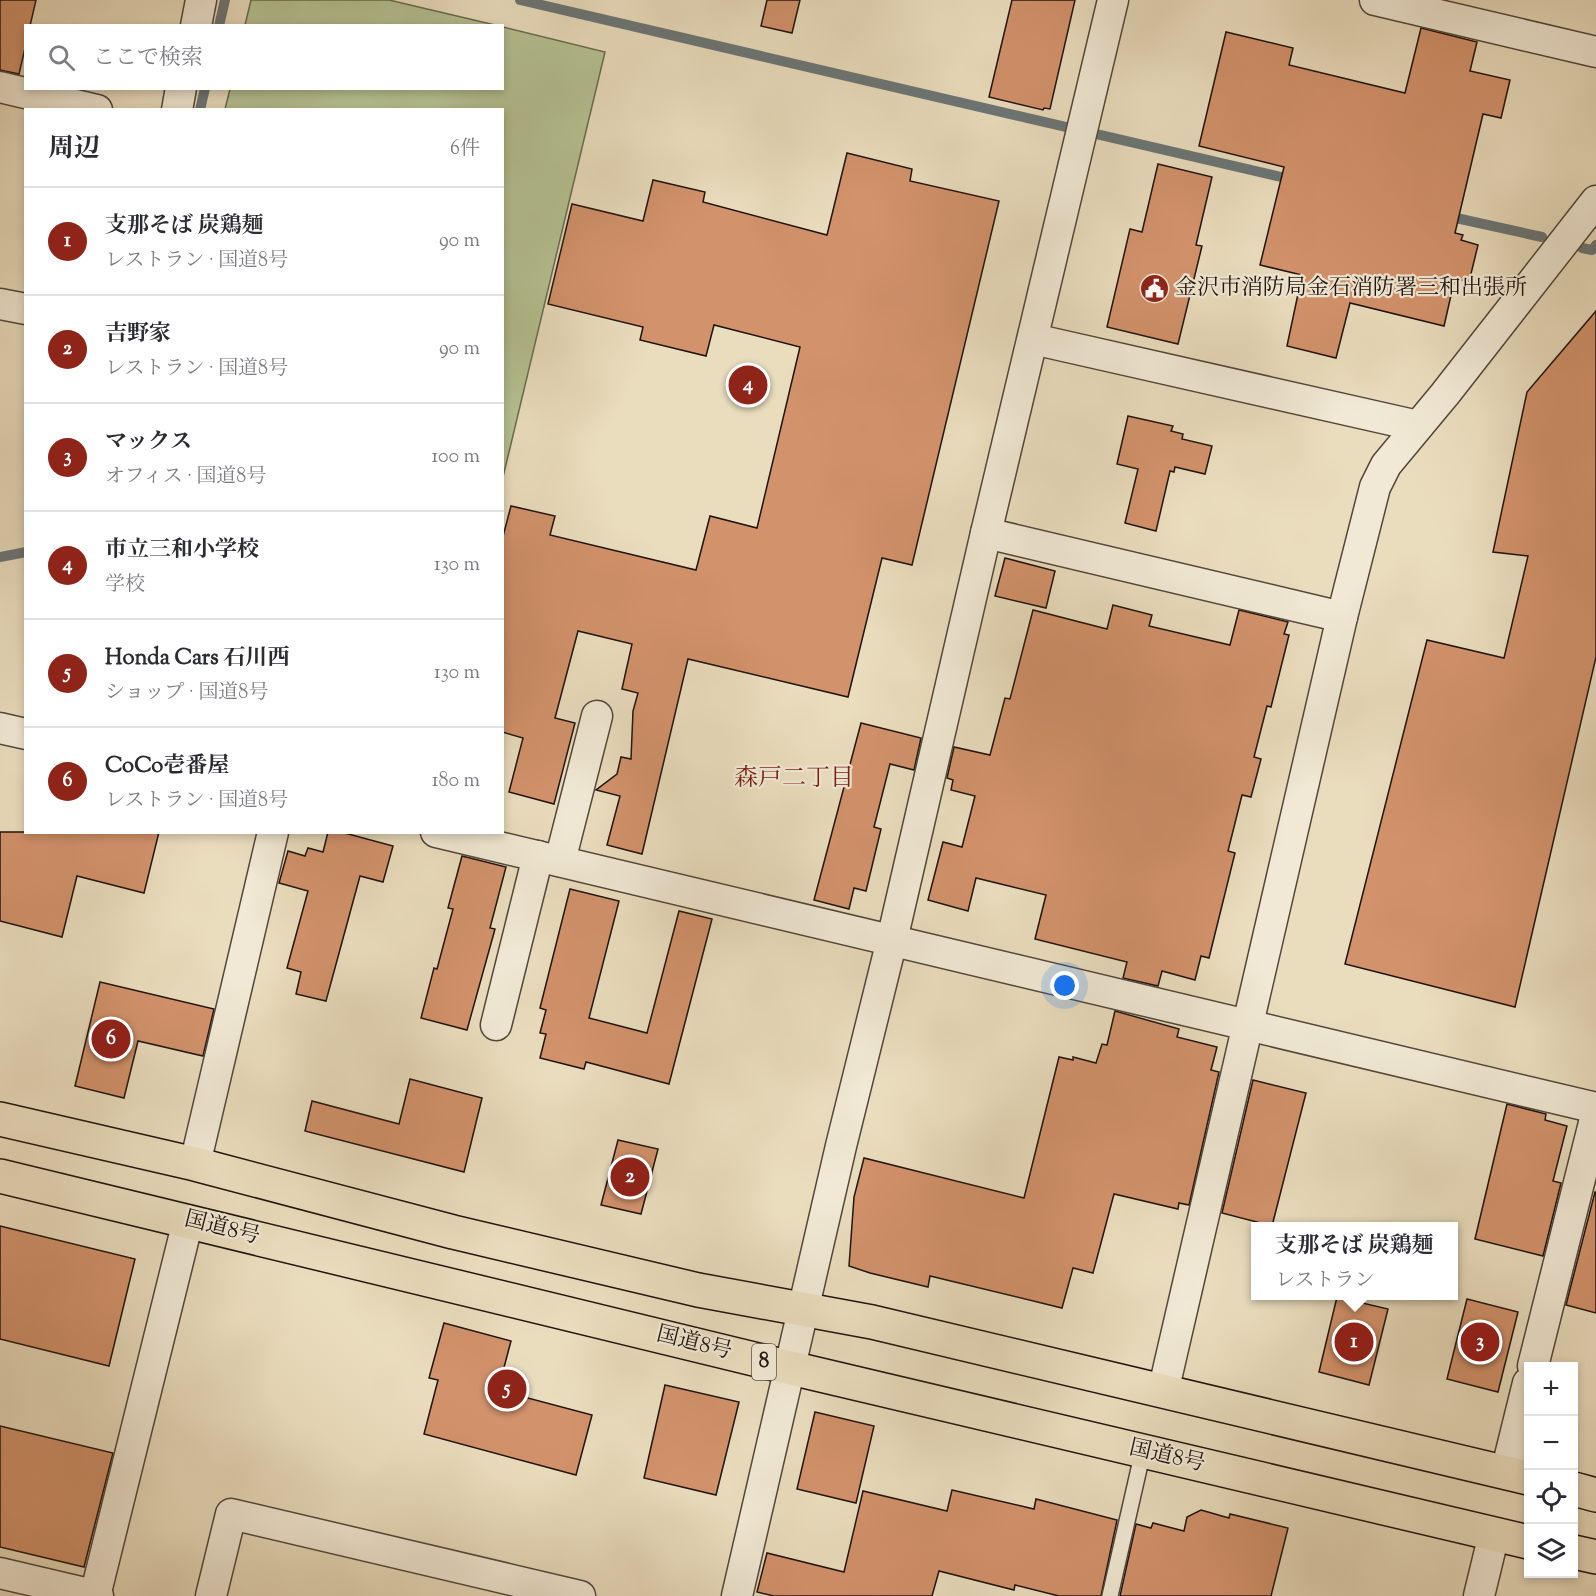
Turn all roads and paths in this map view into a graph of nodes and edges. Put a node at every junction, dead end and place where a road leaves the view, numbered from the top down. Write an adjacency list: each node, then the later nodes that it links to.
1 (201, 0): 4 (street)
2 (1113, 0): 13 (street)
3 (1375, 0): 5 (street)
4 (196, 24)
5 (1596, 52)
6 (0, 87): 8 (street)
7 (182, 90): 9 (street)
8 (89, 108)
9 (177, 108)
10 (1596, 201): 14 (street)
11 (0, 304): 12 (street)
12 (24, 309)
13 (1033, 339): 14 (street); 15 (street)
14 (1418, 426): 16 (street)
15 (986, 533): 16 (street); 23 (street)
16 (1342, 617): 25 (street)
17 (597, 716): 22 (street)
18 (0, 728): 19 (street)
19 (24, 734)
20 (273, 834): 29 (street)
21 (444, 834): 22 (street)
22 (549, 859): 23 (street); 24 (street)
23 (892, 940): 25 (street); 32 (street)
24 (496, 1025)
25 (1247, 1026): 26 (street); 35 (street)
26 (1596, 1108)
27 (1596, 1115): 33 (street)
28 (0, 1119): 29 (highway)
29 (195, 1164): 32 (highway)
30 (0, 1176): 31 (highway, 国道8号 / 8)
31 (188, 1221): 34 (highway, 国道8号 / 8); 46 (street)
32 (803, 1310): 34 (street); 35 (highway)
33 (1534, 1362)
34 (791, 1368): 37 (highway, 国道8号 / 8); 49 (street)
35 (1163, 1392): 38 (highway)
36 (1524, 1416): 38 (street)
37 (1143, 1451): 41 (highway, 国道8号 / 8); 50 (lane)
38 (1517, 1475)
39 (1578, 1491): 40 (highway)
40 (1596, 1495)
41 (1494, 1534): 42 (highway, 国道8号 / 8); 51 (street)
42 (1524, 1541)
43 (1578, 1553): 44 (highway)
44 (1596, 1557)
45 (0, 1573): 46 (street)
46 (96, 1596)
47 (211, 1596): 48 (street)
48 (580, 1596)
49 (737, 1596)
50 (1110, 1596)
51 (1479, 1596)

